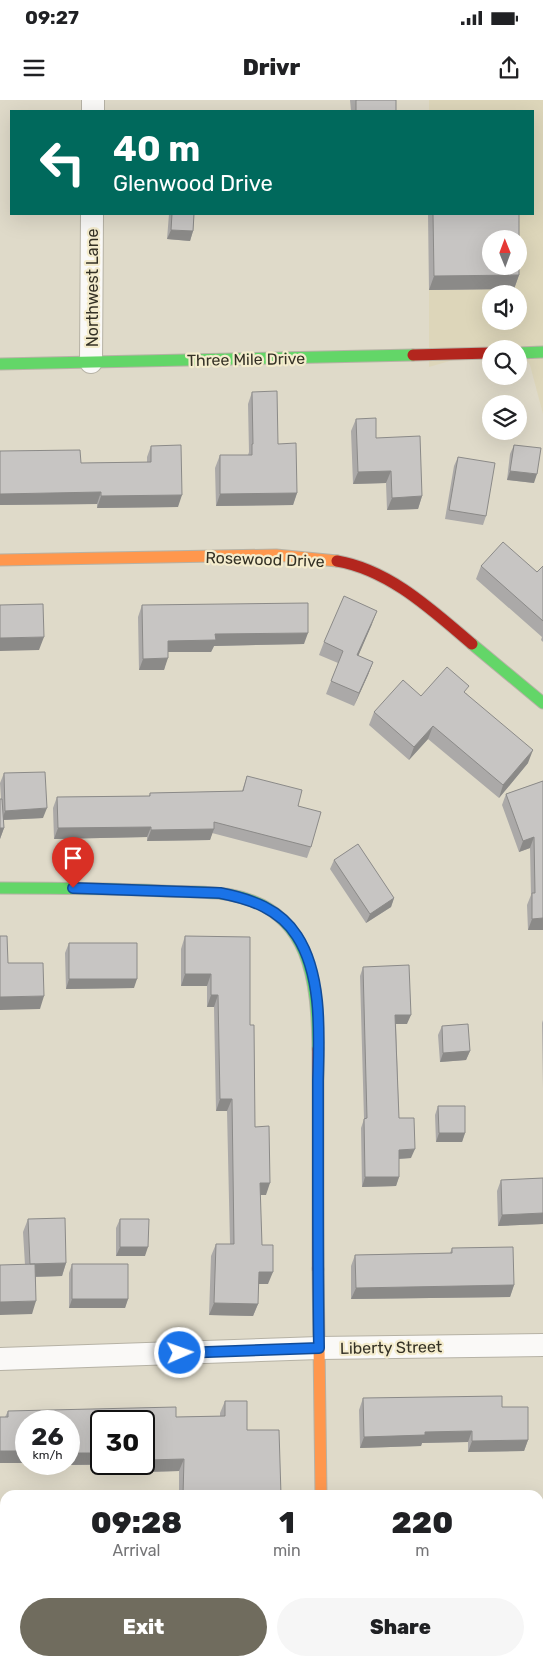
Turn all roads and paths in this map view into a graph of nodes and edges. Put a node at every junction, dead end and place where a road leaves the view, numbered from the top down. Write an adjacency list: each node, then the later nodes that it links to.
1 (92, 215): 5 (street, Northwest Lane)
2 (543, 352): 4 (street)
3 (482, 353): 5 (street, Three Mile Drive)
4 (527, 353)
5 (91, 362): 6 (street, Three Mile Drive)
6 (0, 364)
7 (0, 560): 8 (street, Rosewood Drive)
8 (543, 703)
9 (0, 888): 11 (street)
10 (543, 1345): 11 (street, Liberty Street)
11 (319, 1348): 12 (street, Liberty Street); 13 (street)
12 (0, 1359)
13 (321, 1490)

